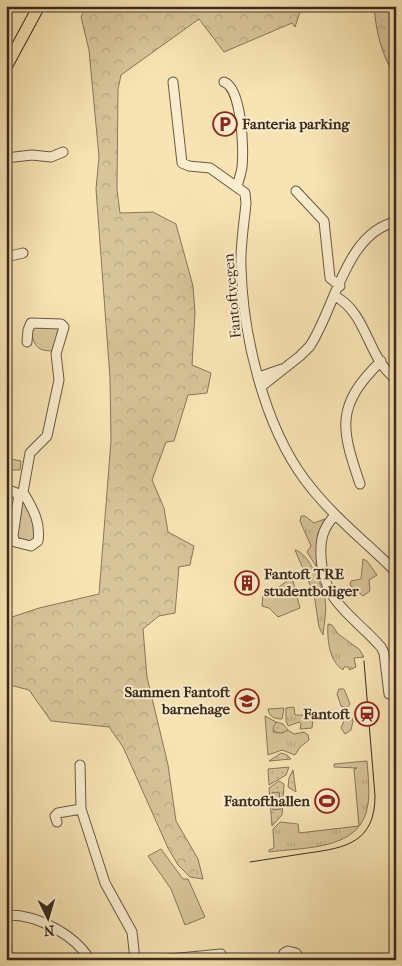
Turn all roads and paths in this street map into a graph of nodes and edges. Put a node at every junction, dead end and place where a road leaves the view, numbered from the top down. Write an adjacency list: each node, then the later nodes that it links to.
1 (39, 6): 2 (main road)
2 (6, 67)
3 (173, 82): 7 (street)
4 (224, 82): 7 (street)
5 (63, 152): 6 (street)
6 (6, 158)
7 (236, 186): 17 (street, Fantoftvegen)
8 (296, 191): 12 (street)
9 (396, 222): 12 (street)
10 (23, 253): 11 (street)
11 (6, 257)
12 (340, 286): 13 (street)
13 (335, 296): 15 (street); 16 (street)
14 (27, 342): 22 (street)
15 (381, 361): 18 (street); 20 (street)
16 (282, 369): 17 (street); 19 (street)
17 (259, 377): 19 (street, Fantoftvegen)
18 (396, 379)
19 (262, 386): 23 (street, Fantoftvegen)
20 (360, 484)
21 (6, 489): 22 (street)
22 (21, 493): 22 (street)
23 (335, 515): 24 (street, Fantoftvegen); 25 (street)
24 (396, 572)
25 (389, 694)
26 (80, 765): 27 (street)
27 (81, 809): 28 (street); 32 (street)
28 (57, 822)
29 (7, 913): 31 (street)
30 (221, 954): 33 (street)
31 (90, 960)
32 (135, 960)
33 (159, 960)
34 (283, 960): 35 (street)
35 (300, 960)

